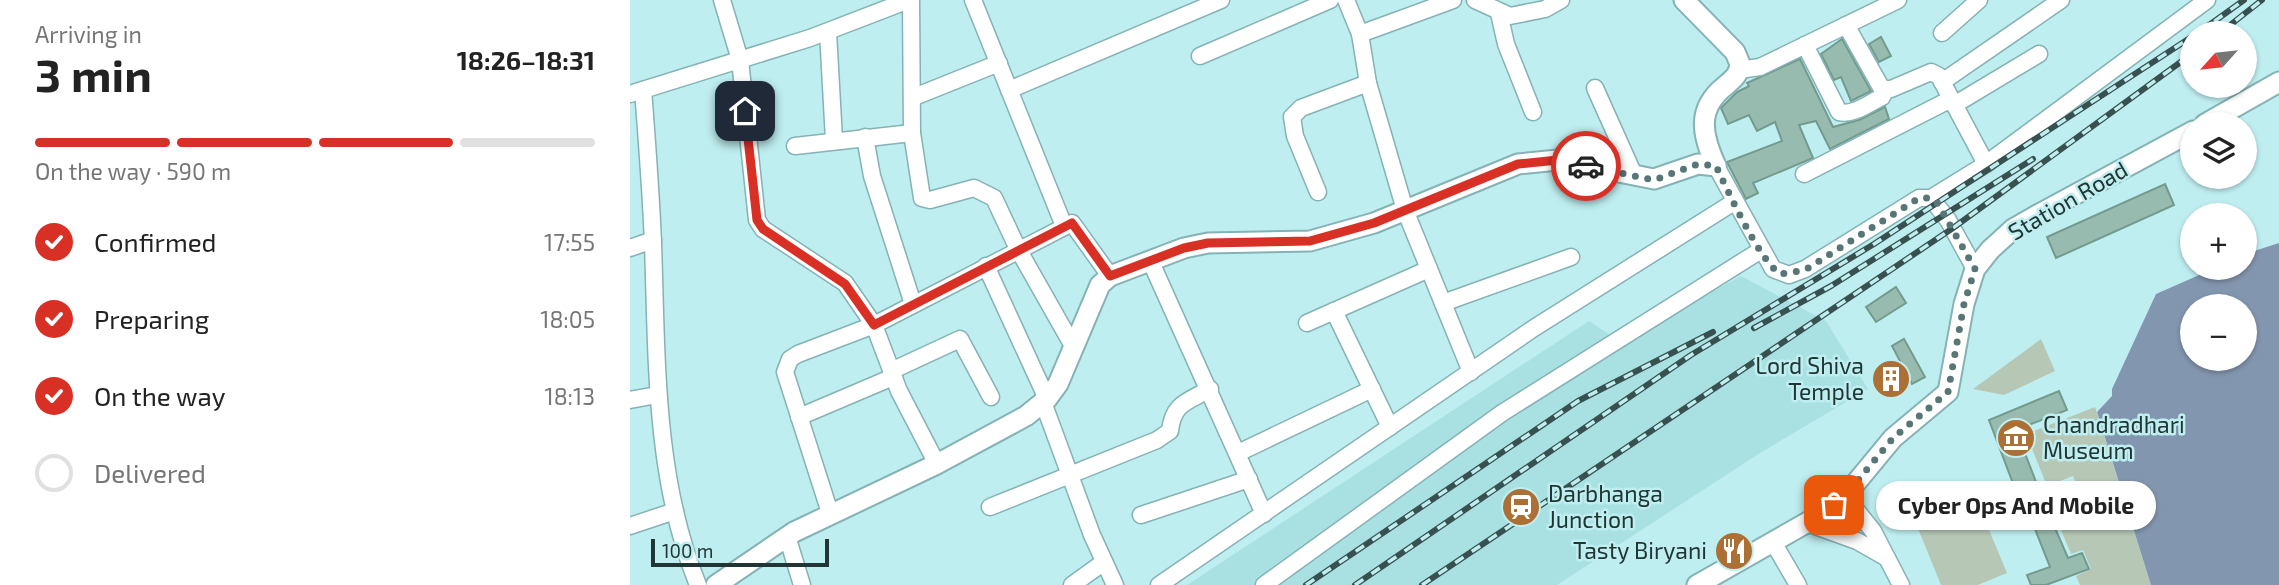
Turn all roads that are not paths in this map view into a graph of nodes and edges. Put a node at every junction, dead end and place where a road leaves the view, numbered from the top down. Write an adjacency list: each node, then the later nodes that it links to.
1 (722, 0): 22 (street)
2 (910, 0): 16 (street); 32 (street)
3 (973, 0): 23 (street)
4 (1221, 0): 29 (street)
5 (1330, 0): 21 (street)
6 (1453, 0): 18 (street)
7 (1561, 0): 14 (street)
8 (1684, 0): 24 (main road)
9 (1898, 0): 15 (street)
10 (1979, 0): 17 (street)
11 (2061, 0): 25 (street)
12 (2207, 0): 42 (street)
13 (1350, 1): 18 (street)
14 (1486, 4): 34 (street)
15 (1846, 25): 19 (street); 30 (street)
16 (828, 32): 22 (street); 39 (street)
17 (1942, 33)
18 (1360, 34): 27 (street)
19 (1805, 45): 24 (street); 30 (street)
20 (2039, 54): 33 (street)
21 (1200, 56)
22 (740, 60): 31 (street); 64 (street)
23 (999, 63): 29 (street); 32 (street)
24 (1740, 70): 41 (main road)
25 (1942, 82): 30 (street); 33 (street)
26 (2279, 82): 35 (main road)
27 (1368, 83): 45 (street); 48 (street)
28 (1595, 88): 44 (street)
29 (1009, 90): 49 (street)
30 (1885, 90)
31 (637, 92): 50 (street)
32 (914, 97): 36 (street)
33 (1952, 102): 42 (street); 43 (street)
34 (1532, 112)
35 (2226, 112)
36 (912, 133): 37 (street); 52 (street)
37 (865, 137): 39 (street); 61 (street)
38 (2180, 138): 58 (main road, Station Road)
39 (834, 140): 40 (street)
40 (795, 146)
41 (1708, 160): 44 (main road); 47 (street)
42 (1986, 164): 46 (street)
43 (1804, 174)
44 (1634, 175): 48 (main road)
45 (1318, 192)
46 (1931, 198): 53 (street); 58 (street)
47 (1734, 202): 53 (street); 66 (street)
48 (1405, 210): 55 (main road); 57 (street)
49 (1064, 226): 52 (street); 59 (street)
50 (653, 240): 51 (street); 70 (street)
51 (630, 248)
52 (1018, 249): 56 (street); 65 (street)
53 (1761, 250): 98 (street)
54 (1571, 257): 60 (street)
55 (1150, 260): 59 (main road); 68 (street)
56 (986, 266): 61 (street); 73 (street)
57 (1429, 269): 60 (street); 62 (street)
58 (1975, 269): 80 (main road, Station Road)
59 (1110, 276): 65 (main road)
60 (1443, 303): 66 (street)
61 (913, 304): 64 (street)
62 (1334, 311): 63 (street); 69 (street)
63 (1307, 323)
64 (874, 325): 67 (street); 74 (street)
65 (1073, 346): 73 (main road)
66 (1471, 372): 75 (street)
67 (892, 374): 71 (street); 74 (street); 77 (street)
68 (1210, 389): 76 (street); 78 (street)
69 (1372, 389): 75 (street); 76 (street)
70 (657, 395): 72 (street); 82 (street)
71 (991, 397)
72 (630, 400)
73 (1045, 400): 77 (main road); 78 (street)
74 (799, 417): 83 (street)
75 (1390, 427): 84 (street)
76 (1238, 453): 79 (street)
77 (937, 464): 83 (main road)
78 (1070, 474): 81 (street); 91 (street)
79 (1249, 479): 84 (street); 85 (street)
80 (1845, 496): 86 (main road, Station Road); 90 (street)
81 (990, 507)
82 (675, 512): 87 (street); 92 (street)
83 (830, 513): 88 (main road)
84 (1264, 514): 97 (street)
85 (1141, 515)
86 (1807, 523): 89 (main road, Station Road); 90 (street)
87 (630, 526)
88 (787, 536): 93 (main road); 94 (street)
89 (1773, 542): 99 (main road, Station Road); 100 (street)
90 (1887, 558): 101 (street)
91 (1104, 562): 95 (street); 96 (street)
92 (698, 585)
93 (716, 585)
94 (802, 585)
95 (1072, 585)
96 (1115, 585)
97 (1159, 585)
98 (1264, 585)
99 (1697, 585)
100 (1798, 585)
101 (1901, 585)

